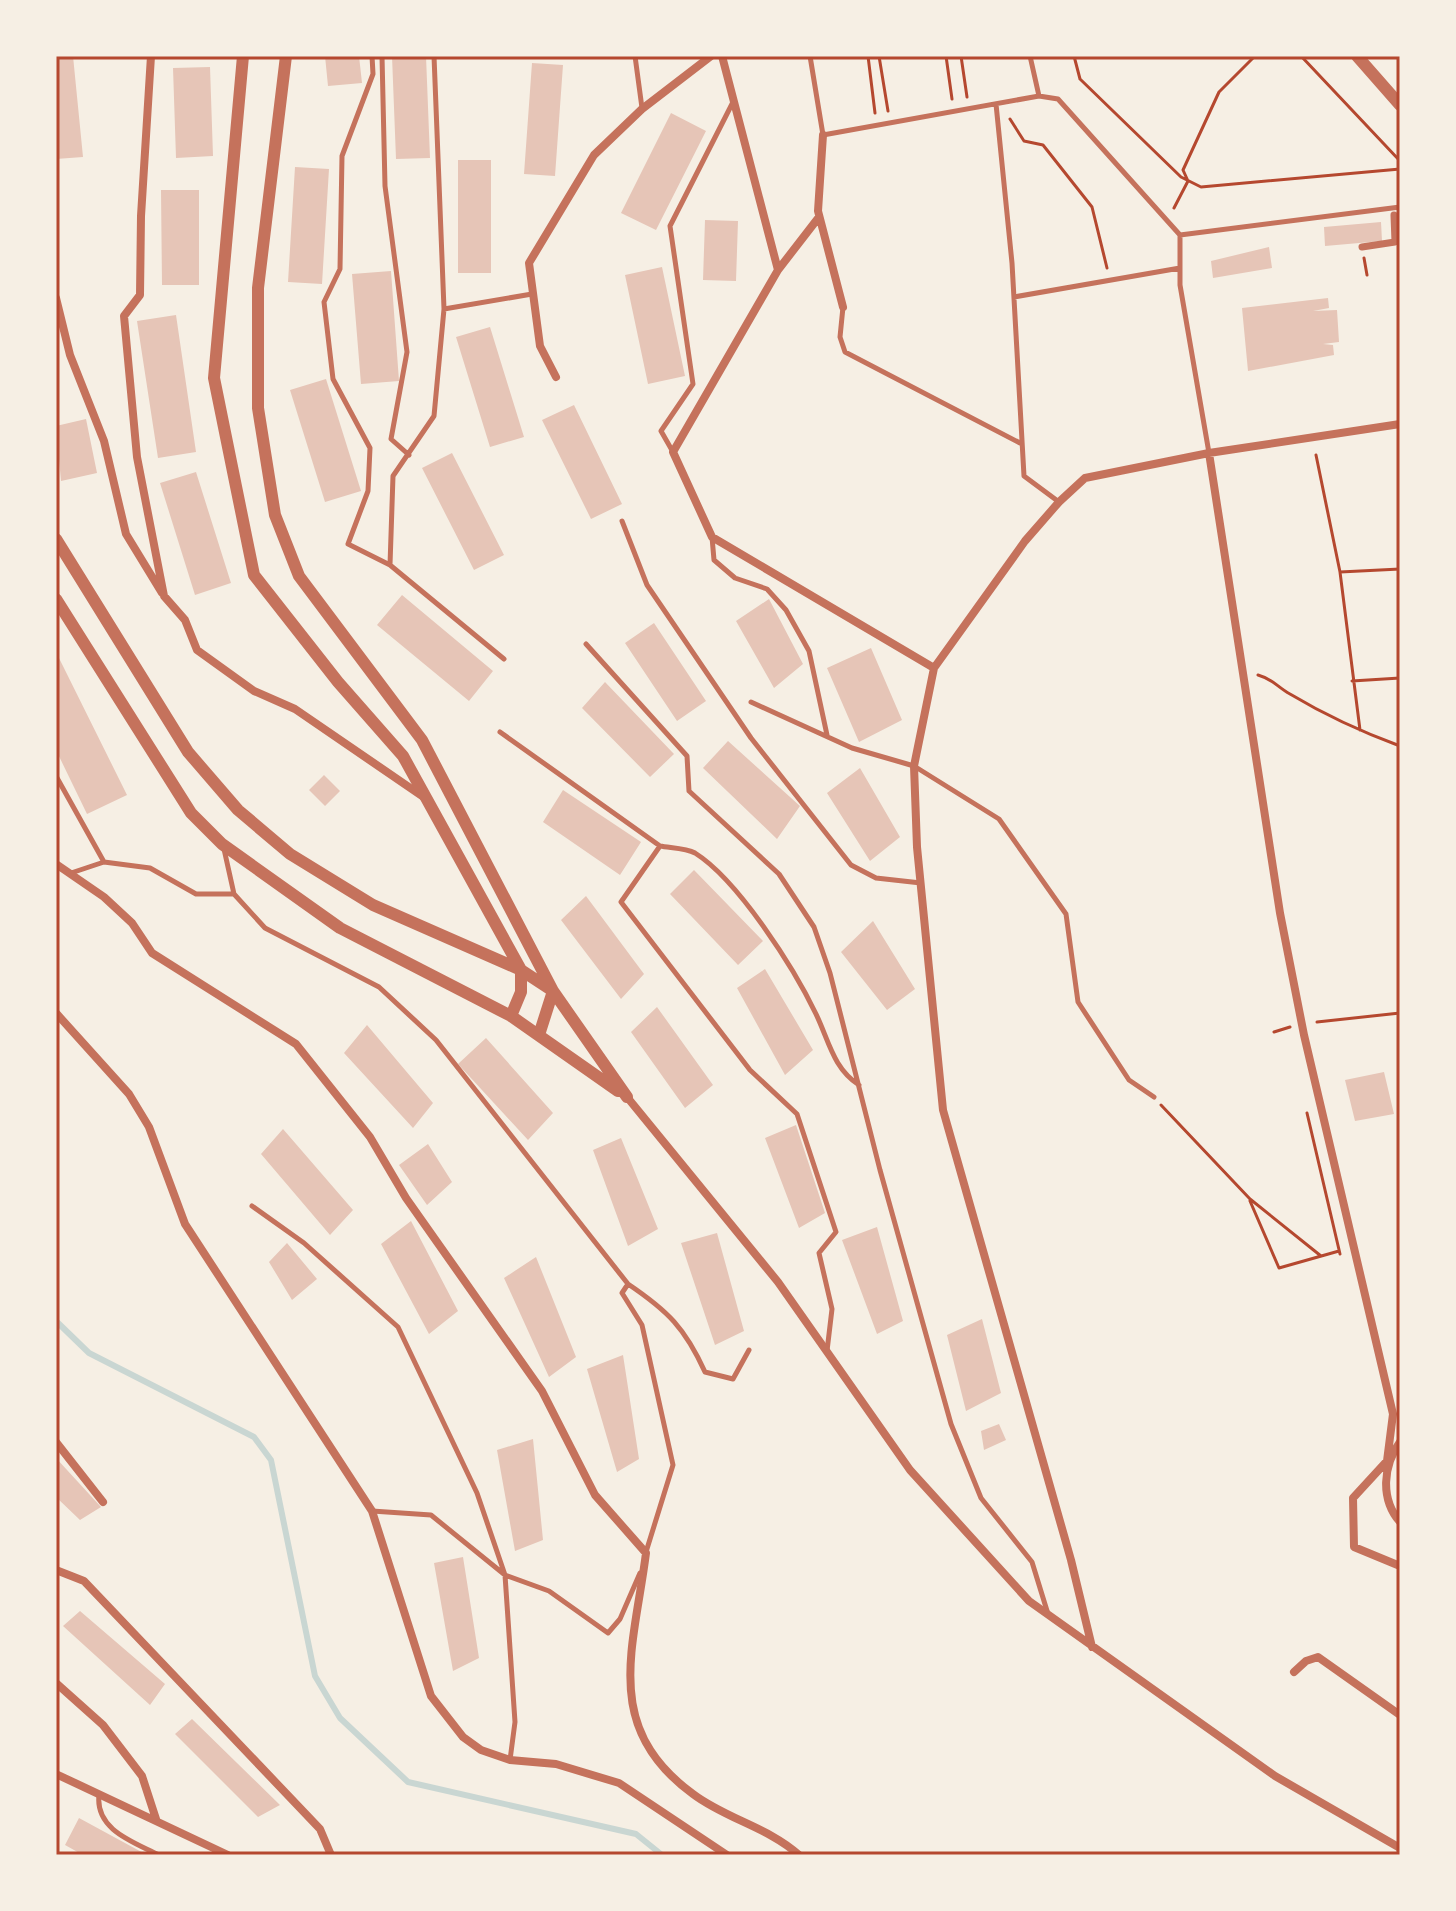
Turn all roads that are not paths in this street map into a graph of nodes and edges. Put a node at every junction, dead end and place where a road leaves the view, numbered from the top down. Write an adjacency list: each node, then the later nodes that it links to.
1 (151, 56): 42 (street)
2 (243, 56): 52 (street)
3 (286, 56): 61 (street)
4 (372, 56): 41 (lane)
5 (382, 56): 36 (lane)
6 (434, 56): 30 (lane)
7 (635, 56): 17 (lane)
8 (711, 56): 17 (street)
9 (722, 56): 14 (street)
10 (810, 56): 18 (lane)
11 (1030, 56): 13 (lane)
12 (1357, 56): 16 (street)
13 (1039, 96): 15 (lane); 22 (lane)
14 (733, 101): 25 (street); 34 (lane)
15 (996, 104): 18 (lane); 27 (lane)
16 (1400, 105)
17 (642, 109): 26 (street)
18 (823, 135): 21 (street)
19 (1400, 207): 22 (lane)
20 (1394, 215): 23 (street)
21 (819, 217): 25 (street); 29 (street)
22 (1180, 235): 24 (lane)
23 (1362, 247)
24 (1180, 268): 27 (lane); 35 (lane)
25 (778, 270): 34 (street)
26 (533, 294): 30 (lane); 31 (street)
27 (1014, 297): 33 (lane)
28 (56, 298): 42 (street)
29 (843, 307): 33 (lane)
30 (444, 309): 36 (lane)
31 (556, 377)
32 (1400, 424): 35 (street)
33 (1021, 444): 37 (lane)
34 (673, 452): 39 (street)
35 (1209, 453): 37 (street); 74 (street)
36 (409, 455): 41 (lane)
37 (1059, 502): 46 (street)
38 (622, 521): 58 (lane)
39 (712, 537): 46 (street); 49 (lane)
40 (56, 539): 60 (street)
41 (390, 565): 45 (lane)
42 (164, 596): 52 (street)
43 (56, 599): 53 (street)
44 (586, 644): 65 (lane)
45 (504, 659)
46 (934, 668): 50 (street)
47 (751, 702): 49 (lane)
48 (500, 732): 54 (lane)
49 (827, 736): 50 (lane)
50 (914, 766): 58 (street); 67 (lane)
51 (56, 776): 55 (lane)
52 (424, 798): 60 (street)
53 (222, 844): 59 (lane); 63 (street)
54 (660, 846): 65 (lane); 71 (lane)
55 (104, 862): 57 (lane); 59 (lane)
56 (56, 864): 57 (street)
57 (71, 873): 78 (street)
58 (921, 883): 83 (street)
59 (234, 894): 69 (lane)
60 (521, 970): 61 (street); 63 (street)
61 (553, 991): 64 (street); 66 (street)
62 (56, 1013): 76 (street)
63 (511, 1016): 64 (street)
64 (539, 1035): 66 (street)
65 (859, 1085): 82 (lane)
66 (627, 1097): 71 (street)
67 (1154, 1097)
68 (252, 1206): 81 (lane)
69 (628, 1284): 70 (lane); 78 (lane)
70 (749, 1350)
71 (827, 1352): 82 (street)
72 (56, 1442): 75 (street)
73 (1400, 1442): 74 (street)
74 (1387, 1461): 77 (street); 79 (street)
75 (103, 1502)
76 (372, 1511): 81 (lane); 87 (street)
77 (1400, 1522)
78 (646, 1553): 81 (lane); 96 (street)
79 (1400, 1566)
80 (56, 1570): 94 (street)
81 (505, 1575): 87 (lane)
82 (1048, 1614): 83 (street)
83 (1092, 1647): 91 (street)
84 (1294, 1672): 86 (street)
85 (56, 1683): 90 (street)
86 (1400, 1715)
87 (510, 1760): 95 (street)
88 (56, 1774): 89 (street)
89 (99, 1794): 90 (street); 92 (lane)
90 (156, 1819): 93 (street)
91 (1400, 1848)
92 (159, 1855)
93 (228, 1855)
94 (331, 1855)
95 (727, 1855)
96 (799, 1855)

